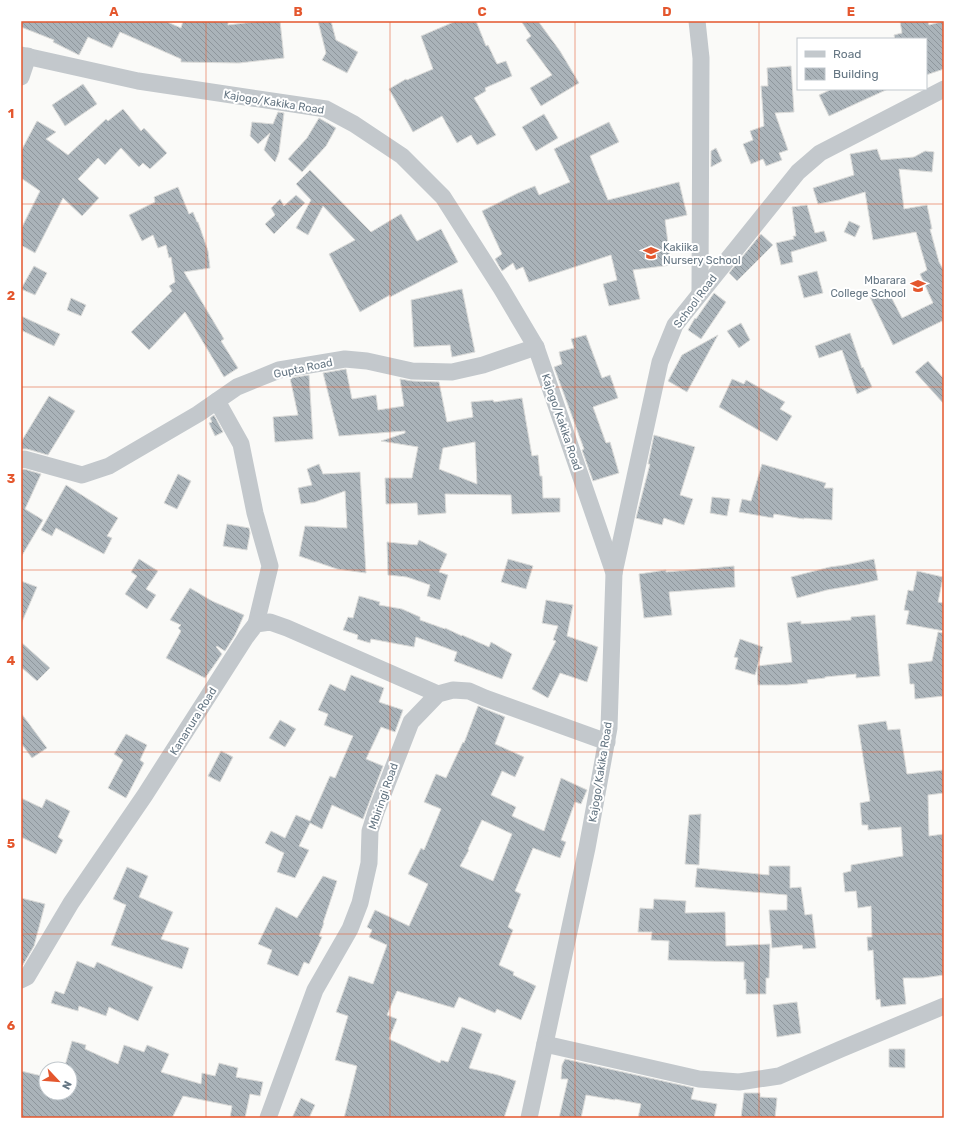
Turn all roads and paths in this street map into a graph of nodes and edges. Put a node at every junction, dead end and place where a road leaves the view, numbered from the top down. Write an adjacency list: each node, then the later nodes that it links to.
1 (697, 21): 5 (street)
2 (25, 56): 3 (street); 6 (street, Kajogo/Kakika Road)
3 (21, 77)
4 (944, 89): 5 (street, School Road)
5 (700, 293): 9 (street, School Road)
6 (536, 347): 7 (street, Gupta Road); 9 (street, Kajogo/Kakika Road)
7 (216, 401): 8 (street, Gupta Road); 10 (street)
8 (21, 460)
9 (614, 573): 12 (street, Kajogo/Kakika Road)
10 (256, 624): 11 (street); 13 (street, Kananura Road)
11 (438, 694): 12 (street); 16 (street, Mbiringi Road)
12 (607, 742): 15 (street, Kajogo/Kakika Road)
13 (21, 980)
14 (944, 1006): 15 (street)
15 (545, 1044): 17 (street, Kajogo/Kakika Road)
16 (268, 1118)
17 (529, 1118)

